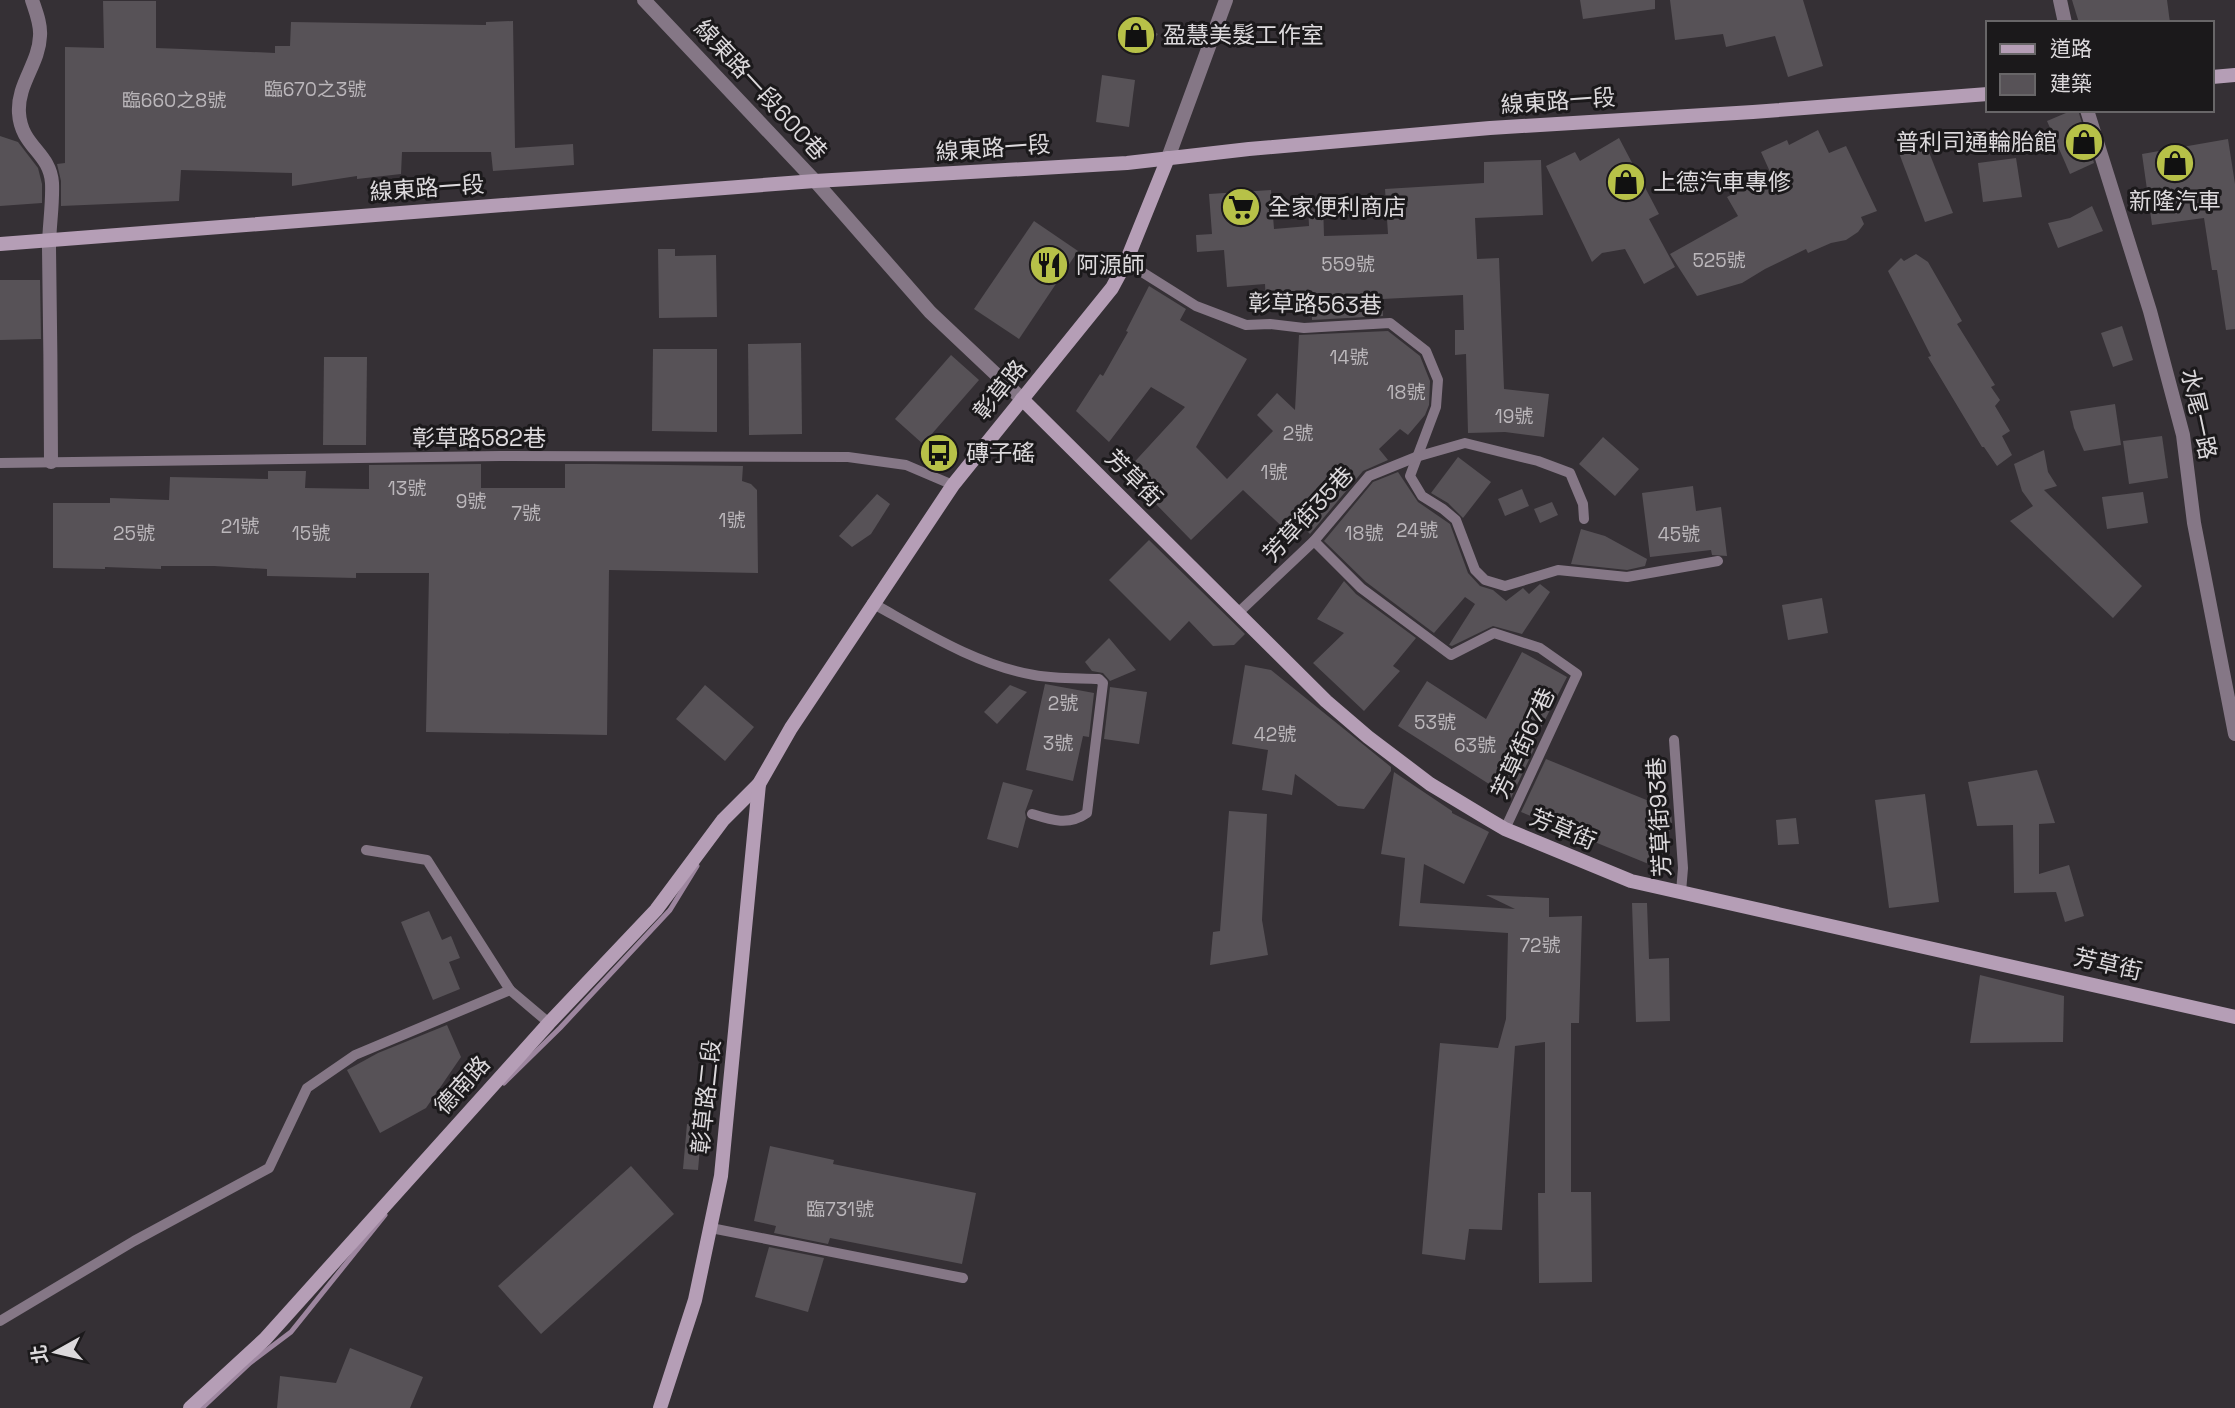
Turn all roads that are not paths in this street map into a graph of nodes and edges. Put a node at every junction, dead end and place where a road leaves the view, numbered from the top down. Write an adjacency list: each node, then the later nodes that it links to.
1 (32, 0): 12 (street)
2 (644, 0): 11 (street, 線東路一段600巷)
3 (1226, 0): 10 (street, 彰草路)
4 (2060, 0): 5 (street)
5 (2065, 21)
6 (2235, 75): 7 (street)
7 (2214, 77)
8 (1986, 94): 10 (street, 線東路一段)
9 (2088, 112): 25 (street, 水尾一路)
10 (1168, 159): 11 (street, 線東路一段); 14 (street, 彰草路)
11 (816, 181): 12 (street, 線東路一段); 15 (street, 線東路一段600巷)
12 (49, 240): 13 (street, 線東路一段); 17 (street)
13 (0, 244)
14 (1126, 262): 15 (street, 彰草路); 16 (lane, 彰草路563巷)
15 (1022, 399): 19 (street, 彰草路); 24 (street, 芳草街)
16 (1416, 457): 20 (lane, 芳草街35巷); 21 (lane, 芳草街35巷); 22 (lane, 彰草路563巷)
17 (51, 462): 18 (lane, 彰草路582巷); 19 (lane, 彰草路582巷)
18 (0, 463)
19 (953, 485): 23 (street, 彰草路)
20 (1584, 519)
21 (1314, 541): 24 (lane, 芳草街35巷); 29 (lane, 芳草街67巷)
22 (1718, 561)
23 (872, 603): 27 (street, 彰草路); 28 (lane)
24 (1238, 613): 29 (street, 芳草街)
25 (2235, 734)
26 (1674, 740): 31 (lane, 芳草街93巷)
27 (759, 784): 34 (street, 德南路); 35 (street, 彰草路二段)
28 (1032, 814)
29 (1505, 829): 31 (street, 芳草街)
30 (366, 850): 32 (lane)
31 (1681, 892): 33 (street, 芳草街)
32 (510, 990): 34 (lane); 37 (lane)
33 (2235, 1017)
34 (549, 1023): 38 (street, 德南路)
35 (711, 1228): 36 (lane); 39 (street, 彰草路二段)
36 (963, 1278)
37 (0, 1321)
38 (190, 1408)
39 (660, 1408)

